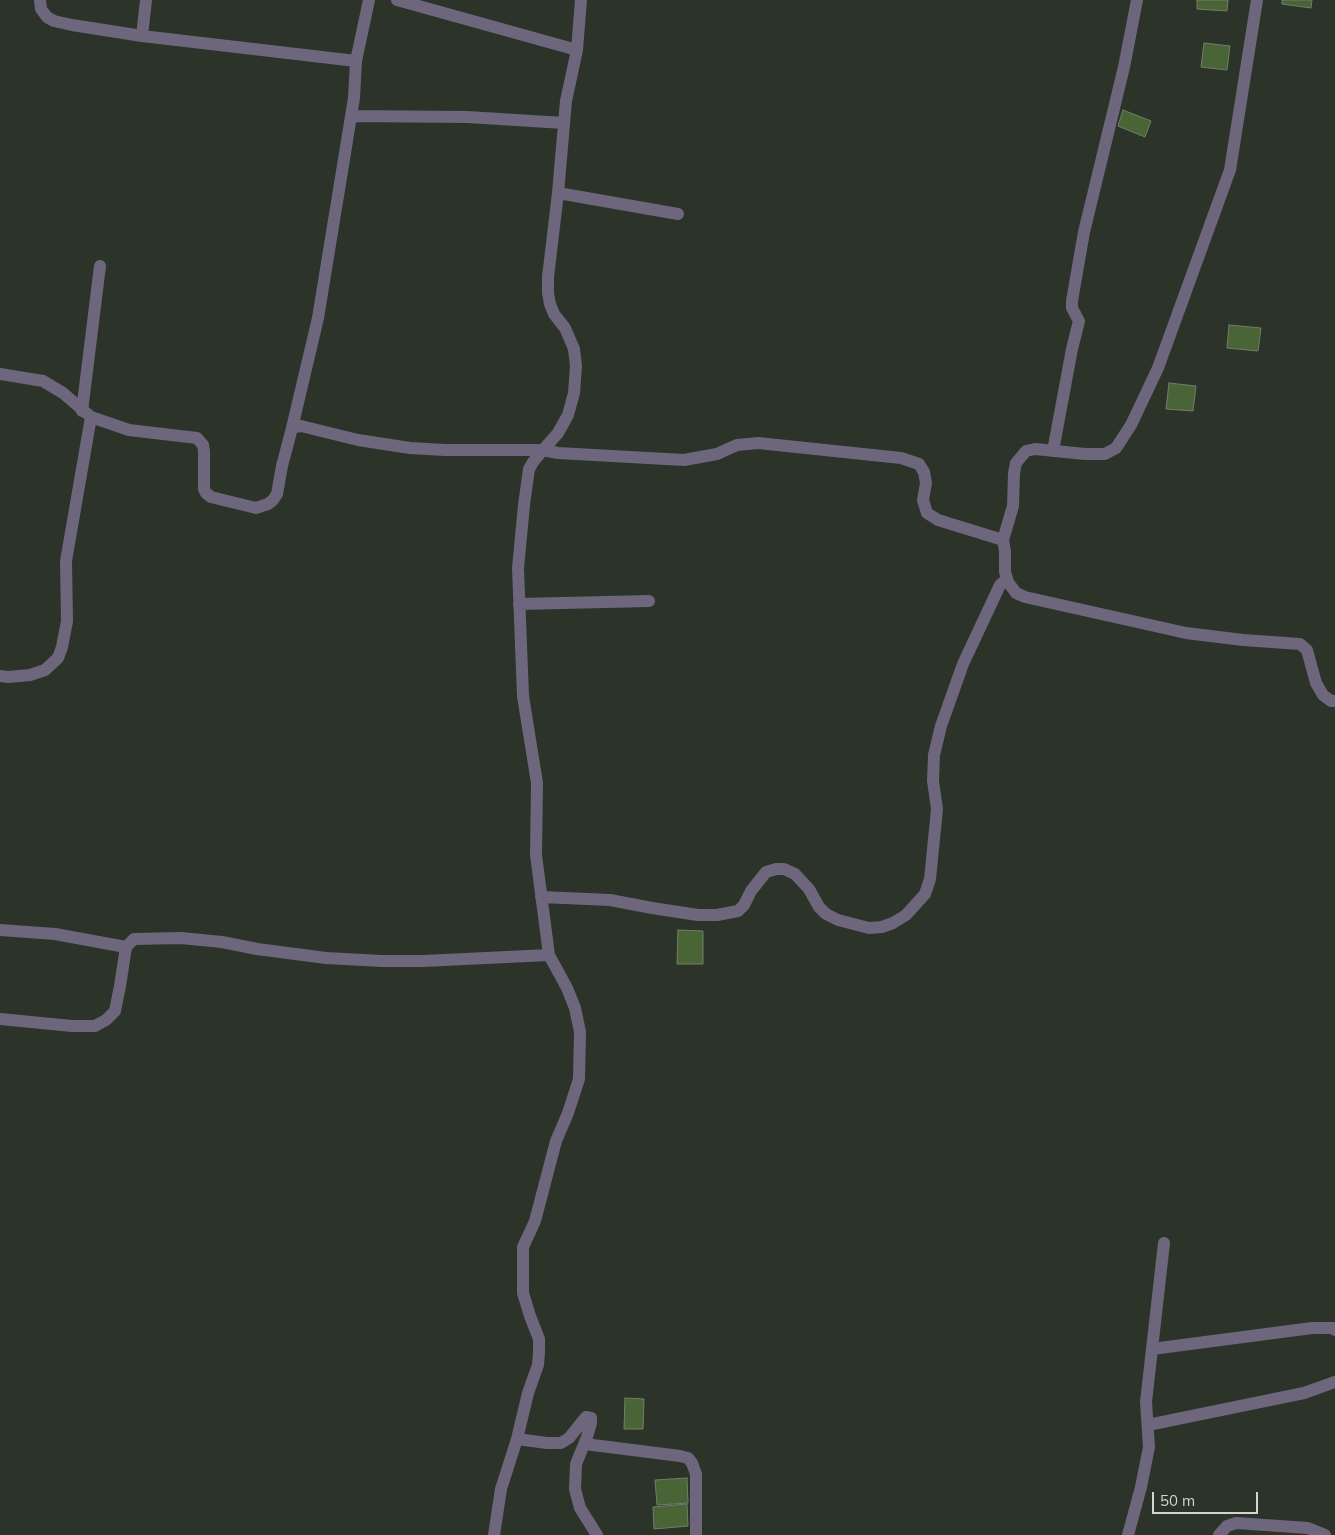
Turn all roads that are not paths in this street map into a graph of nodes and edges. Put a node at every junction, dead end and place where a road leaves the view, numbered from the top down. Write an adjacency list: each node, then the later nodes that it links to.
1 (40, 0): 8 (street)
2 (146, 0): 8 (street)
3 (369, 0): 10 (street)
4 (397, 0): 9 (street)
5 (581, 0): 9 (street)
6 (1137, 0): 20 (street)
7 (1257, 0): 20 (street)
8 (142, 36): 10 (street)
9 (577, 50): 12 (street)
10 (356, 61): 11 (street)
11 (351, 116): 12 (street); 18 (street)
12 (564, 123): 13 (street)
13 (558, 193): 14 (street); 19 (street)
14 (678, 214)
15 (100, 266): 17 (street)
16 (0, 374): 17 (street)
17 (87, 414): 18 (street); 25 (street)
18 (292, 428): 19 (street)
19 (543, 450): 21 (street); 24 (street)
20 (1053, 450): 21 (street)
21 (1003, 540): 22 (street)
22 (1007, 579): 26 (street); 27 (street)
23 (649, 602): 24 (street)
24 (519, 604): 27 (street)
25 (0, 676)
26 (1335, 701)
27 (541, 897): 30 (street)
28 (0, 930): 29 (street)
29 (126, 947): 30 (street); 31 (street)
30 (549, 955): 37 (street)
31 (0, 1019)
32 (1164, 1243): 34 (street)
33 (1335, 1330): 34 (street)
34 (1152, 1349): 36 (street)
35 (1335, 1382): 36 (street)
36 (1148, 1426): 42 (street)
37 (517, 1439): 38 (street); 39 (street)
38 (585, 1444): 40 (street); 41 (street)
39 (494, 1535)
40 (597, 1535)
41 (696, 1535)
42 (1128, 1535)
43 (1219, 1535): 44 (street)
44 (1325, 1535)

